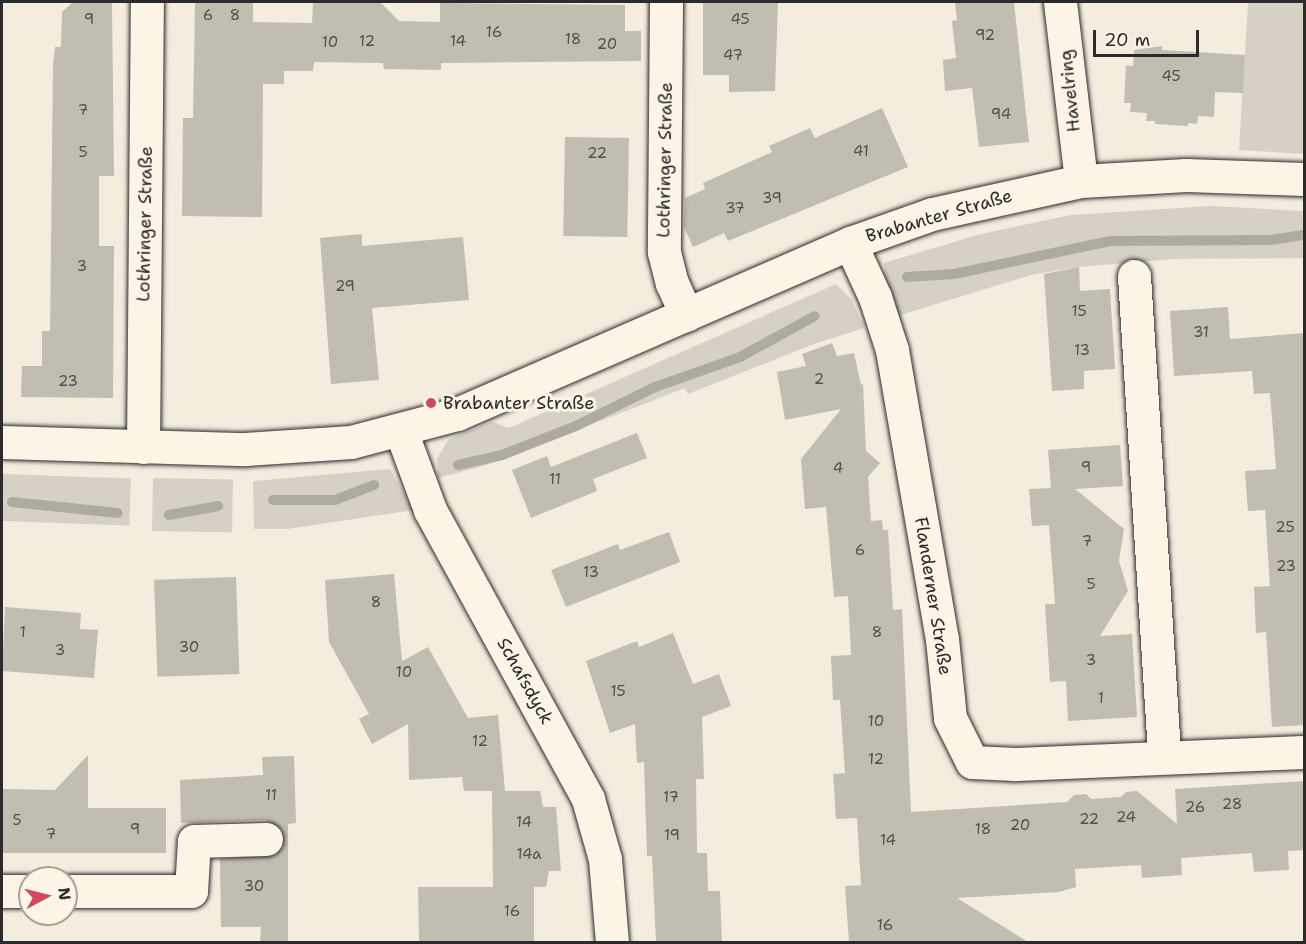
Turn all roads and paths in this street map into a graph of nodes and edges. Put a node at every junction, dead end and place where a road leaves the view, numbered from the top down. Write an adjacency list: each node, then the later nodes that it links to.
1 (147, 2): 11 (street, Lothringer Straße)
2 (666, 2): 8 (street, Lothringer Straße)
3 (1060, 2): 5 (street, Havelring)
4 (1305, 179): 5 (street, Brabanter Straße)
5 (1080, 182): 6 (street, Brabanter Straße)
6 (850, 243): 8 (street, Brabanter Straße); 13 (street, Flanderner Straße)
7 (1134, 276): 13 (street)
8 (686, 315): 9 (street, Brabanter Straße)
9 (401, 431): 11 (street, Brabanter Straße); 18 (street, Schafsdyck)
10 (2, 442): 11 (street, Brabanter Straße)
11 (143, 447)
12 (1305, 752): 13 (street, Flanderner Straße)
13 (1164, 756)
14 (266, 839): 17 (street)
15 (2, 891): 16 (street)
16 (18, 891)
17 (78, 891)
18 (612, 942)

